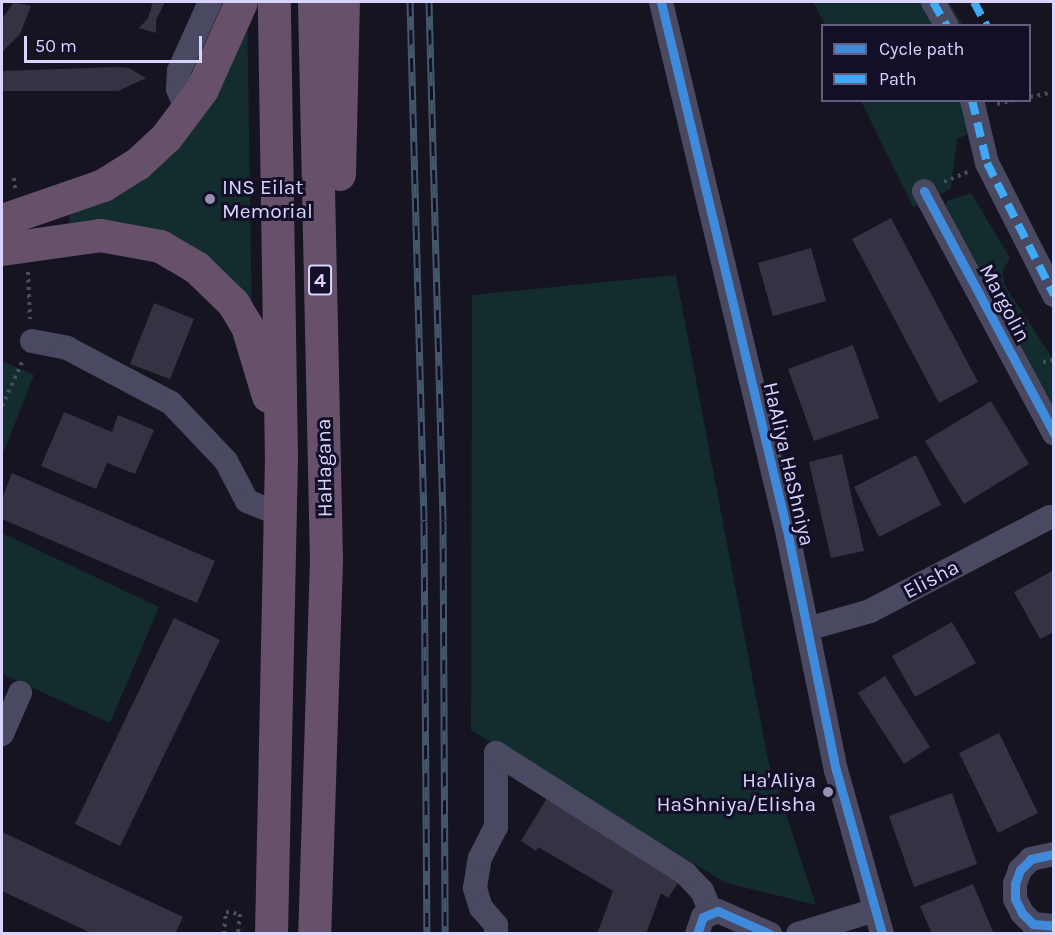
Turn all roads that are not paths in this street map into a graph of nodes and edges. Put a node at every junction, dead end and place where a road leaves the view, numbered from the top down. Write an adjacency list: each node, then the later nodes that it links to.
1 (210, 2): 10 (street)
2 (241, 2): 10 (highway)
3 (274, 2): 17 (highway, HaHagana / 4)
4 (314, 2): 20 (highway, HaHagana / 4)
5 (343, 2): 20 (highway)
6 (661, 2): 21 (street, HaAliya HaShniya)
7 (933, 2): 8 (street)
8 (946, 24)
9 (972, 102): 14 (street)
10 (186, 111): 12 (highway)
11 (924, 191): 16 (street, Margolin)
12 (2, 220)
13 (2, 249): 17 (highway)
14 (1053, 295)
15 (32, 341): 18 (street)
16 (1053, 432)
17 (281, 460): 18 (highway, HaHagana / 4)
18 (280, 514): 28 (highway, HaHagana / 4)
19 (1052, 515): 21 (street, Elisha)
20 (326, 559): 29 (highway, HaHagana / 4)
21 (807, 629): 25 (street, HaAliya HaShniya)
22 (20, 693): 23 (street)
23 (2, 734)
24 (1053, 854): 27 (street)
25 (875, 910): 33 (street); 34 (street, HaAliya HaShniya)
26 (711, 912): 30 (street); 31 (street); 32 (street)
27 (1040, 928)
28 (271, 933)
29 (314, 933)
30 (496, 933)
31 (697, 933)
32 (770, 933)
33 (798, 933)
34 (882, 933)

